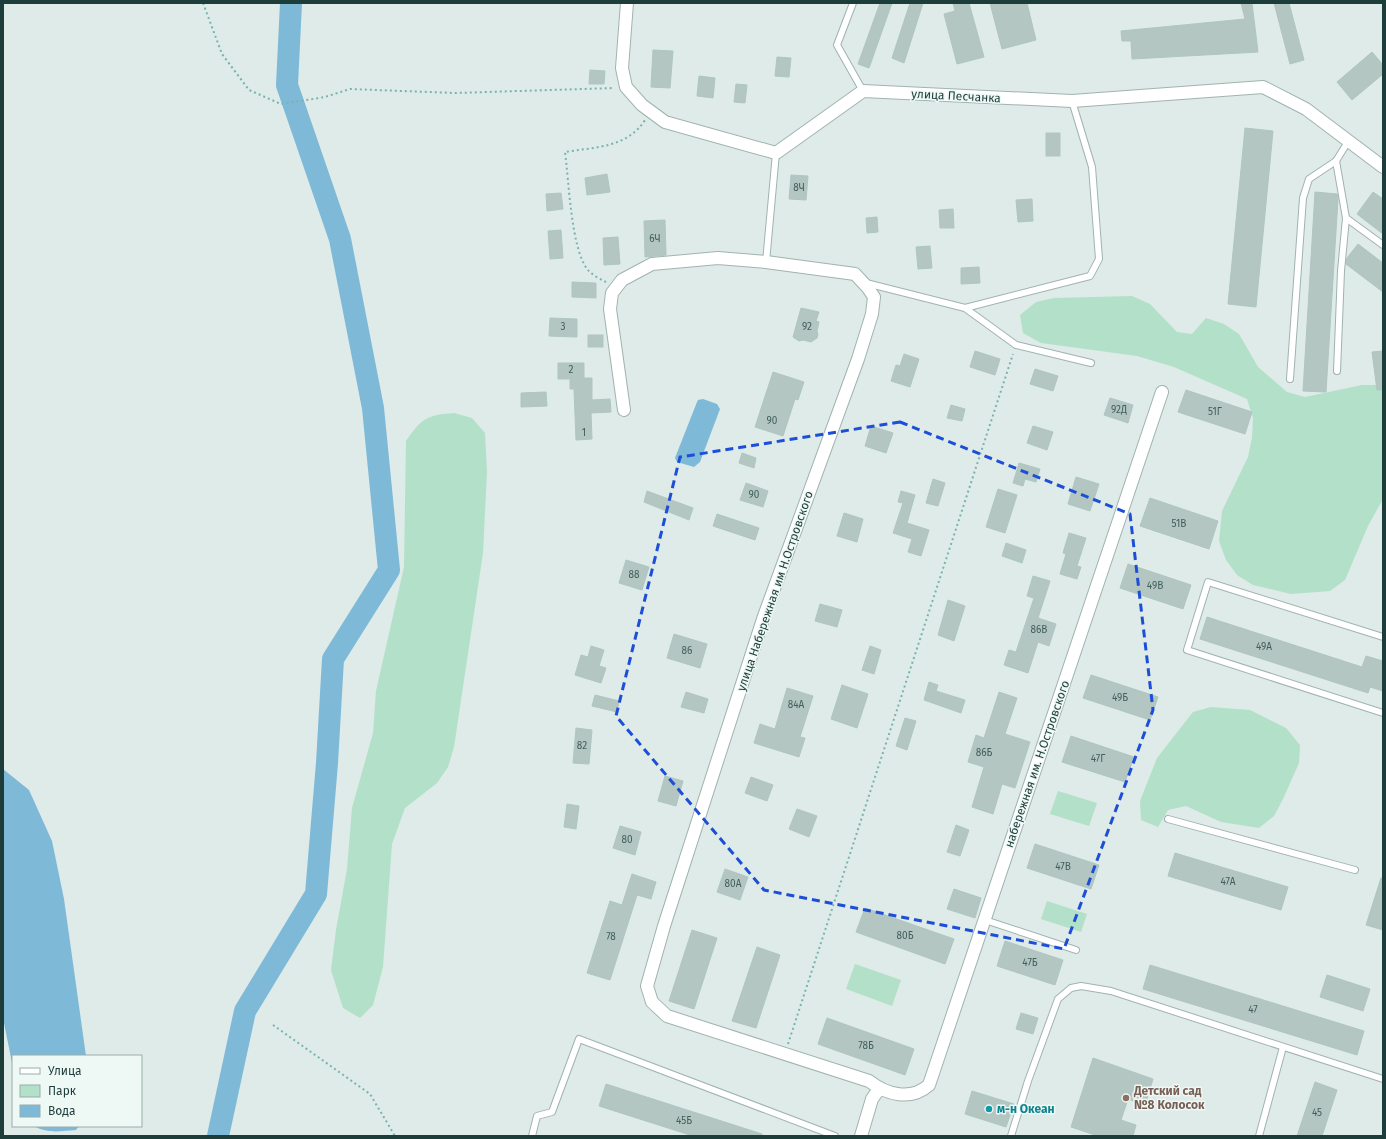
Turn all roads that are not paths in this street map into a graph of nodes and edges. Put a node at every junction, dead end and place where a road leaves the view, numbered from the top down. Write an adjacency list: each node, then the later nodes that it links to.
1 (626, 3): 6 (street)
2 (853, 3): 3 (lane)
3 (863, 91): 4 (street, улица Песчанка); 6 (street)
4 (1072, 101): 5 (street, улица Песчанка); 13 (lane)
5 (1349, 140): 7 (lane); 8 (street, улица Песчанка)
6 (776, 153): 11 (lane)
7 (1336, 161): 9 (lane); 16 (lane)
8 (1383, 167)
9 (1346, 218): 10 (lane); 15 (lane)
10 (1383, 245)
11 (766, 262): 12 (street, улица Набережная им Н.Островского); 18 (street, улица Набережная им Н.Островского)
12 (864, 283): 13 (lane); 25 (street, улица Набережная им Н.Островского)
13 (965, 308): 14 (lane)
14 (1091, 363)
15 (1337, 371)
16 (1290, 380)
17 (1162, 392): 23 (street, набережная им. Н.Островского)
18 (624, 410)
19 (1383, 637): 20 (lane)
20 (1383, 713)
21 (1168, 819): 22 (lane)
22 (1355, 870)
23 (985, 920): 24 (lane); 28 (street, набережная им. Н.Островского)
24 (1076, 950)
25 (652, 1002): 28 (street, набережная им. Н.Островского)
26 (1283, 1047): 27 (lane); 32 (lane); 33 (lane)
27 (1383, 1080)
28 (879, 1089): 31 (street)
29 (532, 1136): 30 (lane)
30 (835, 1136)
31 (860, 1136)
32 (1011, 1136)
33 (1259, 1136)

